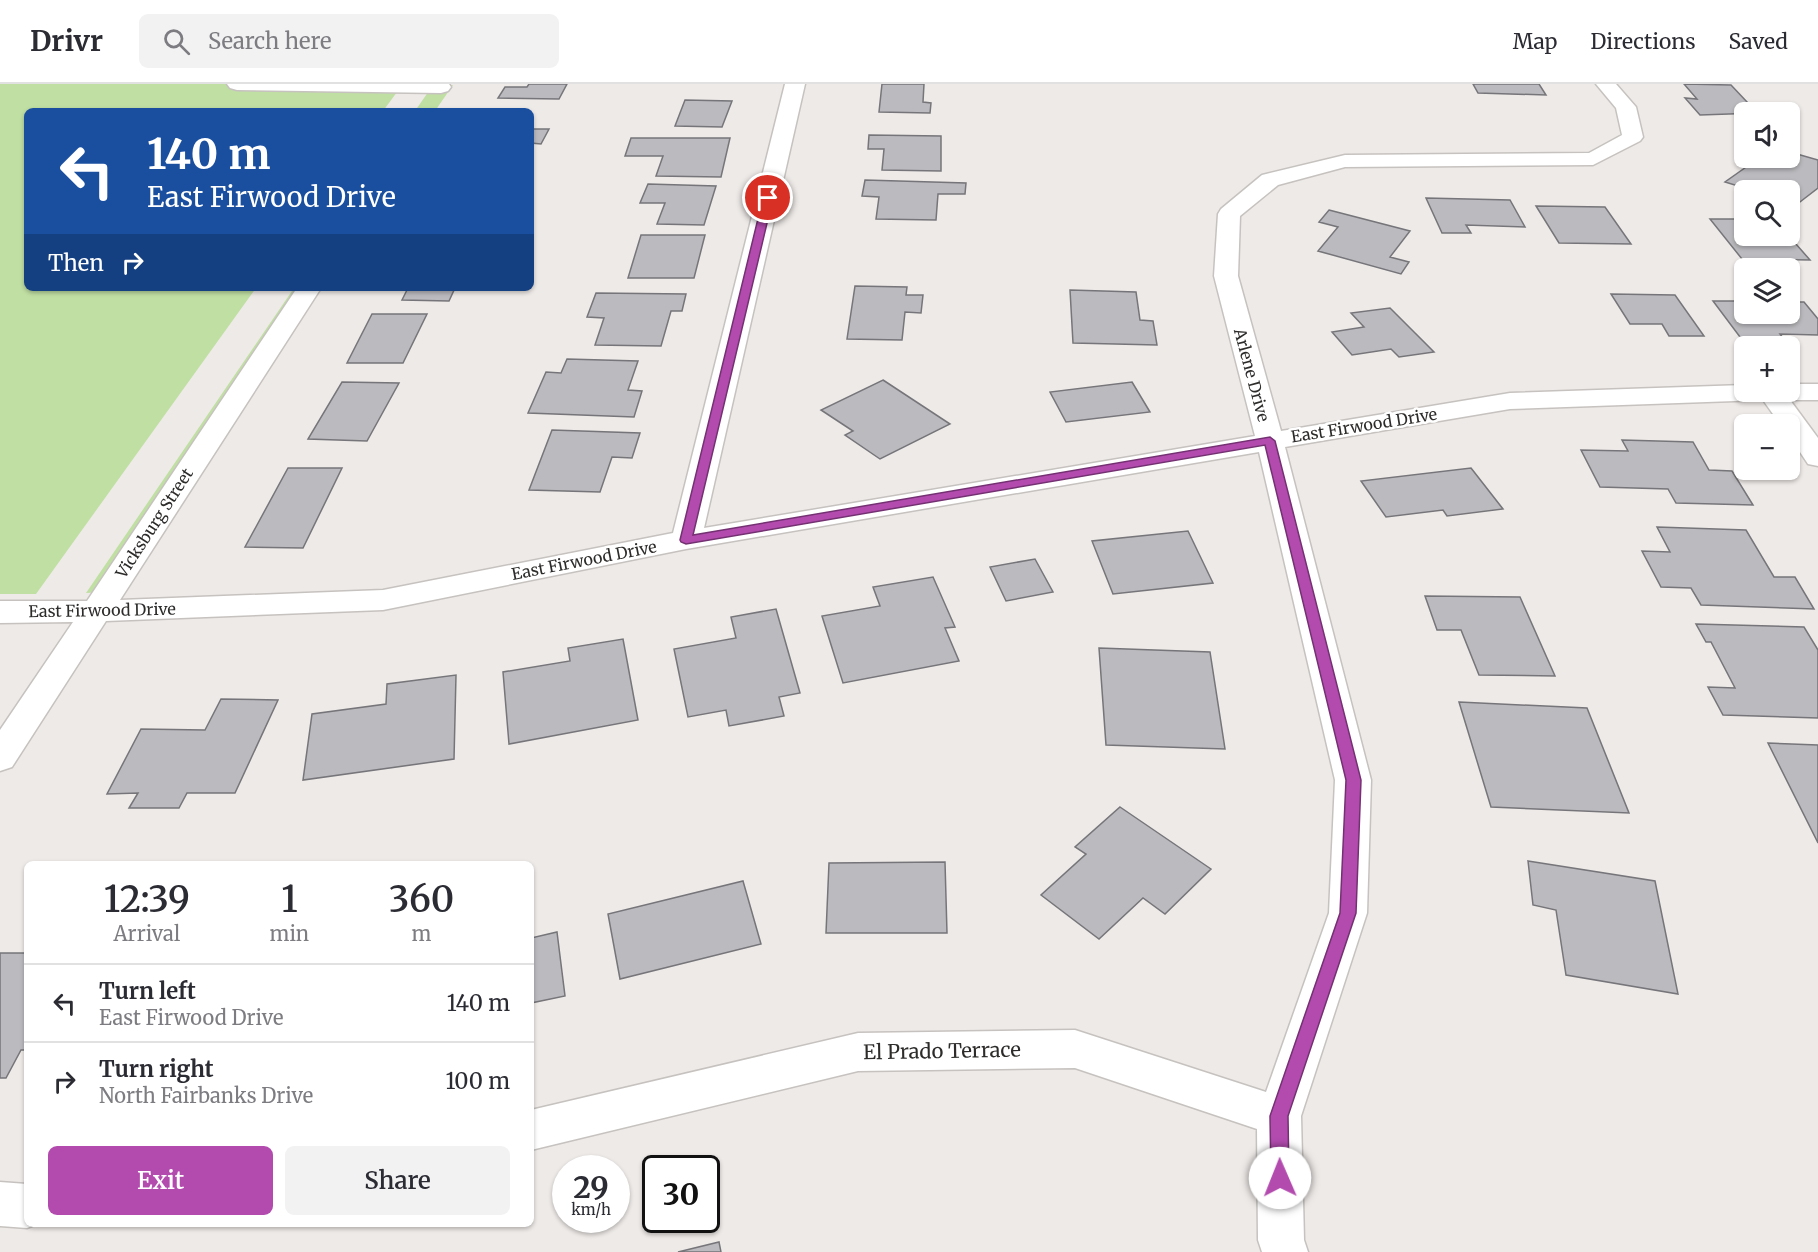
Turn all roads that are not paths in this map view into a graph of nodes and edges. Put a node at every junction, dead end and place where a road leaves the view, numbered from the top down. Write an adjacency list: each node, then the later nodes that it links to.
1 (237, 84): 4 (street)
2 (795, 84): 12 (street)
3 (1606, 84): 10 (street, Arlene Drive)
4 (438, 91)
5 (307, 291): 13 (street, Vicksburg Street)
6 (1734, 393): 10 (street, East Firwood Drive)
7 (1800, 393): 8 (street, East Firwood Drive)
8 (1818, 393)
9 (1778, 402): 11 (street)
10 (1270, 441): 12 (street, East Firwood Drive); 16 (street, Arlene Drive)
11 (1818, 458)
12 (686, 540): 13 (street, East Firwood Drive)
13 (96, 611): 14 (street, East Firwood Drive); 15 (street, Vicksburg Street)
14 (0, 612)
15 (0, 758)
16 (1279, 1116): 17 (street, El Prado Terrace); 20 (street, Arlene Drive)
17 (534, 1129)
18 (0, 1204): 19 (street)
19 (24, 1206)
20 (1285, 1252)

